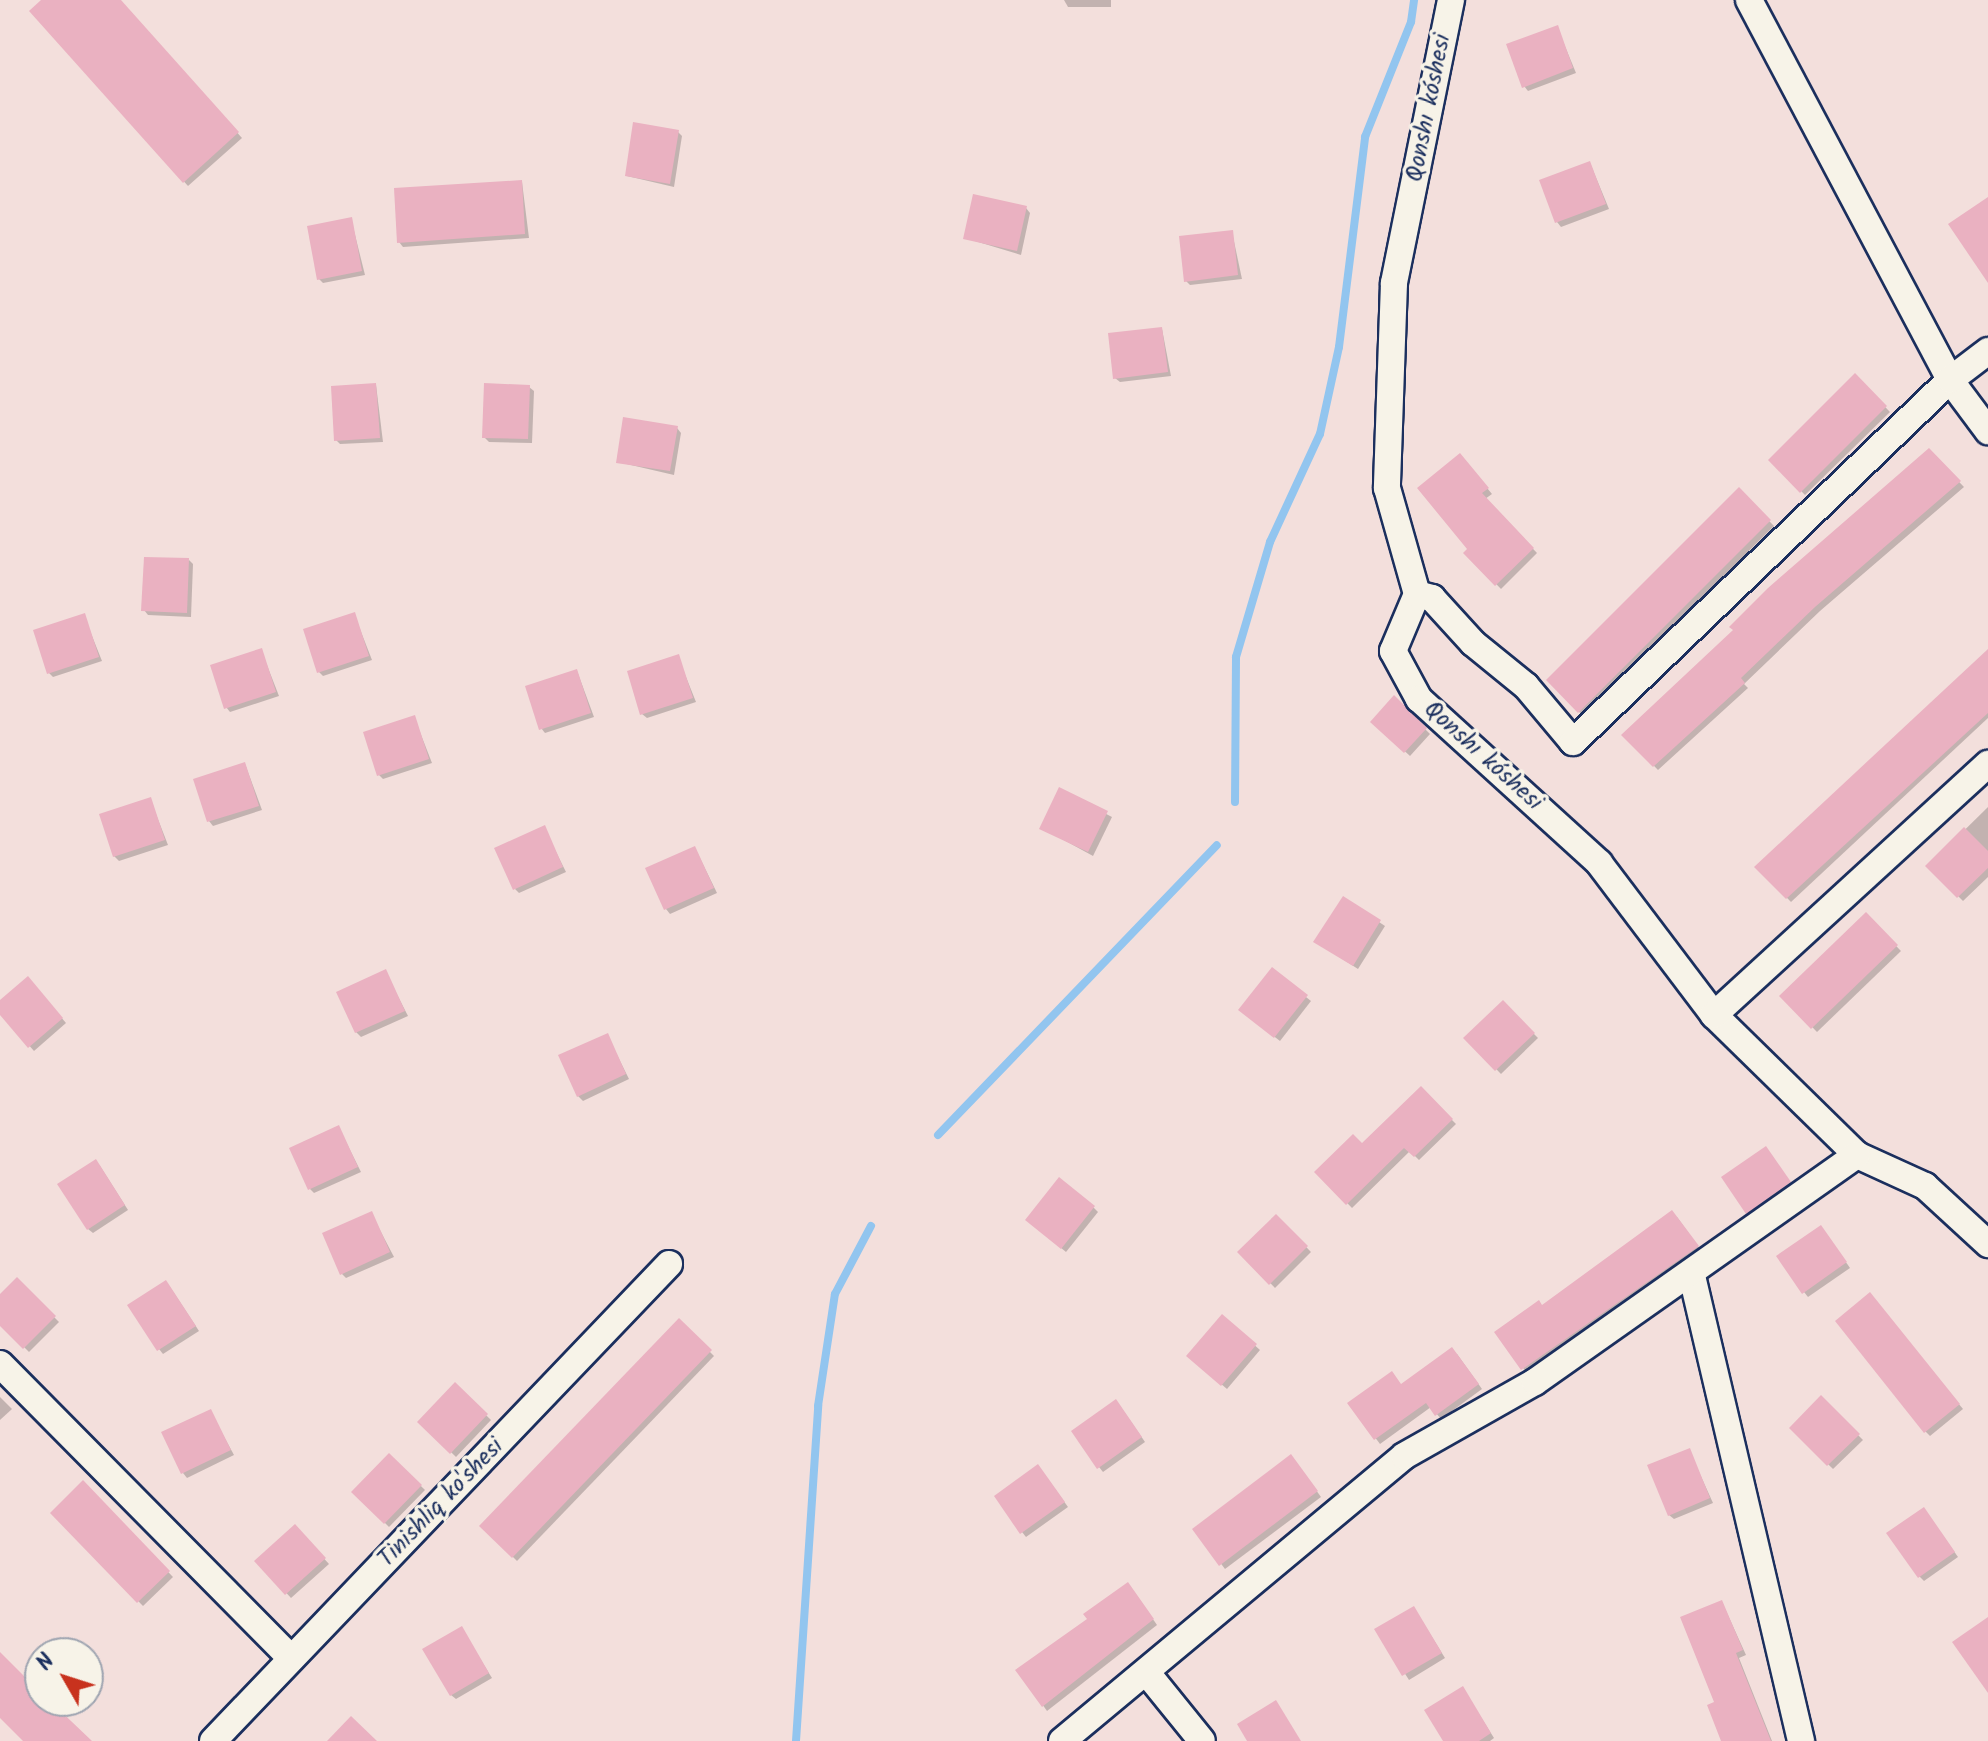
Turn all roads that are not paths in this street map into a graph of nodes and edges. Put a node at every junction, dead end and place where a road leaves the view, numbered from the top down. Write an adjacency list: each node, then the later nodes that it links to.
1 (1451, 0): 6 (street, Qonshı kóshesi)
2 (1749, 0): 4 (street)
3 (1988, 351): 4 (street)
4 (1950, 380): 5 (street); 6 (street)
5 (1988, 431)
6 (1417, 594): 8 (street, Qonshı kóshesi)
7 (1988, 764): 8 (street)
8 (1714, 1015): 9 (street, Qonshı kóshesi)
9 (1857, 1155): 10 (street, Qonshı kóshesi); 12 (street)
10 (1985, 1237)
11 (669, 1264): 14 (street, Tinishliq ko'shesi)
12 (1692, 1276): 15 (street); 19 (street)
13 (0, 1364): 14 (street)
14 (291, 1658): 16 (street, Tinishliq ko'shesi)
15 (1147, 1673): 17 (street); 18 (street)
16 (213, 1741)
17 (1062, 1741)
18 (1202, 1741)
19 (1801, 1741)

